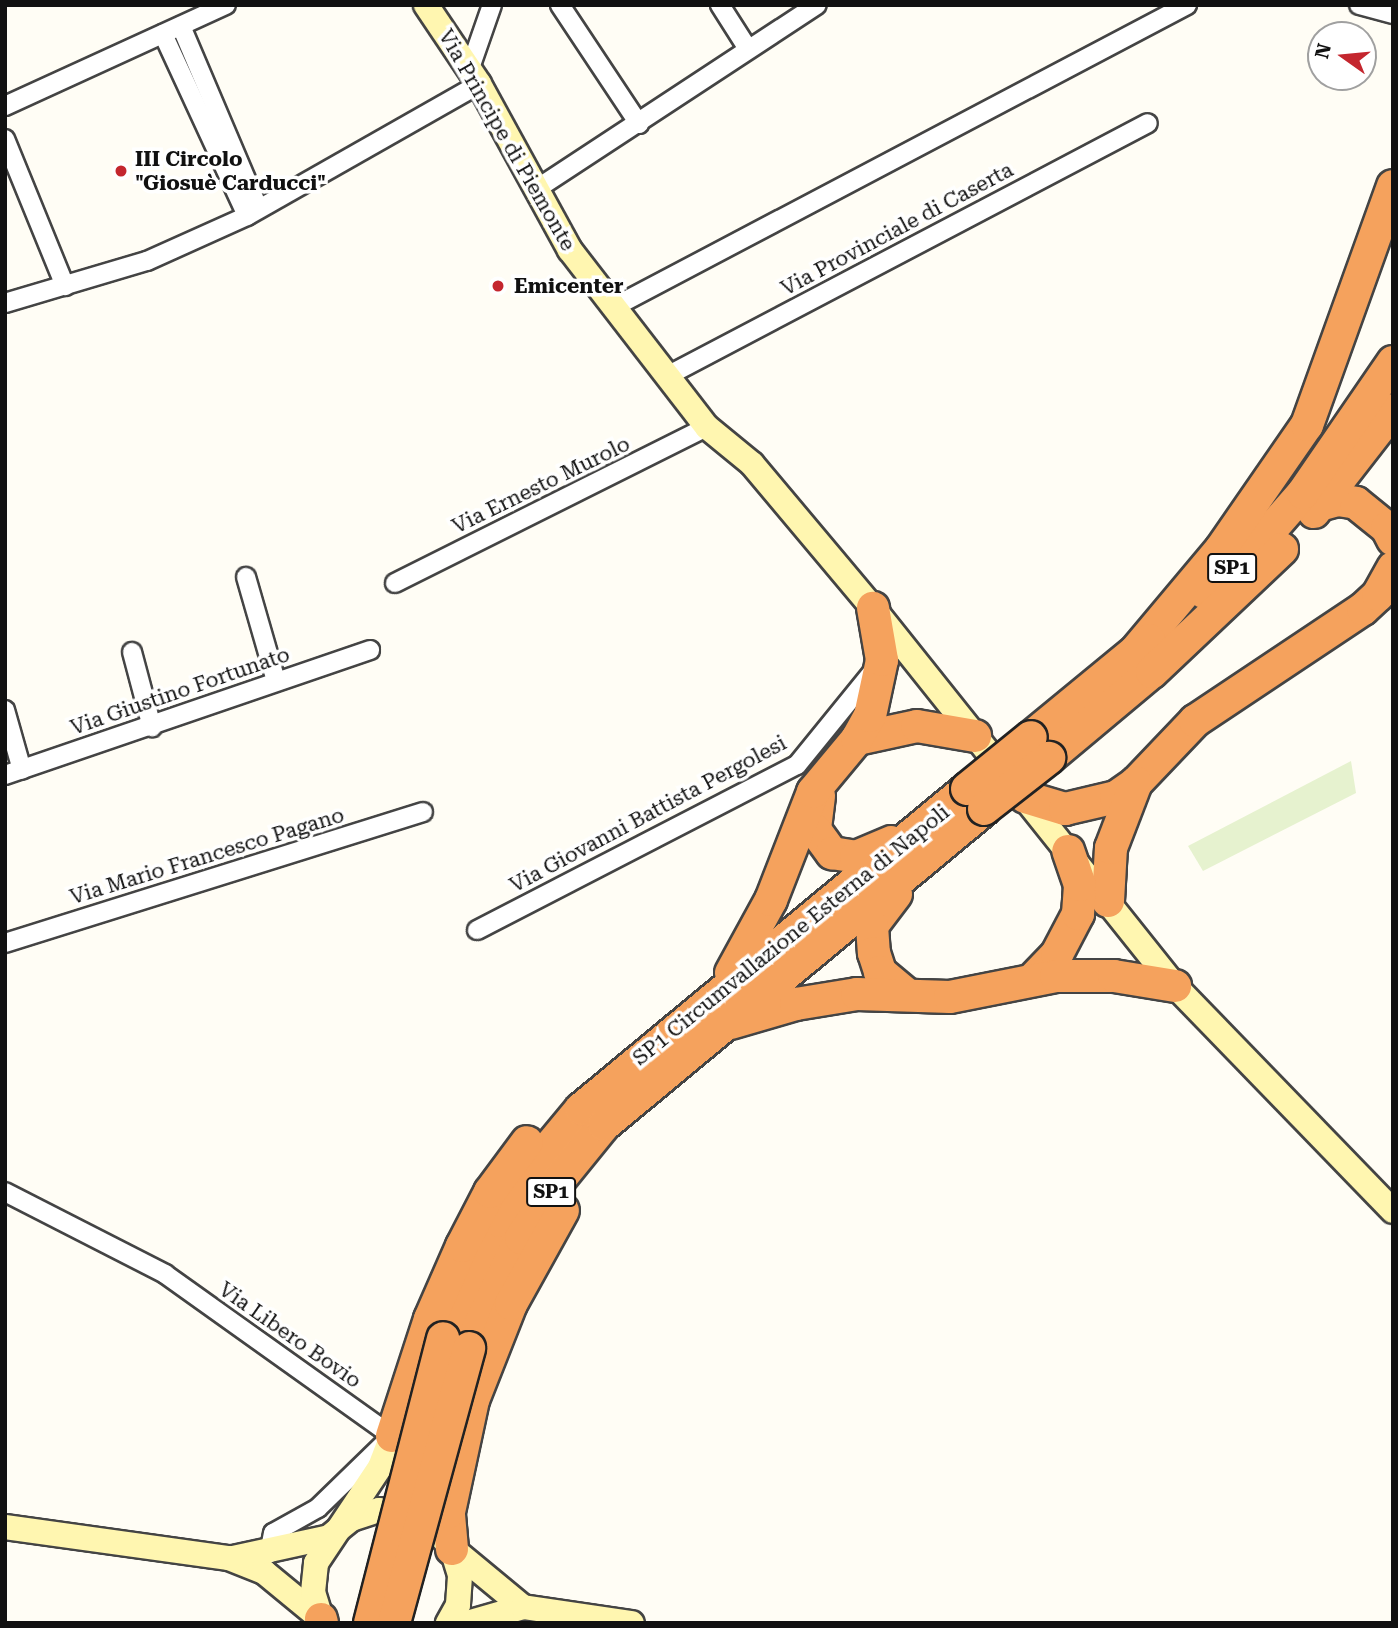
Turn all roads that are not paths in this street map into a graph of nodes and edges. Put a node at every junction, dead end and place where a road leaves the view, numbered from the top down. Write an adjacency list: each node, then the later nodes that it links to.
1 (226, 5): 10 (street)
2 (426, 5): 13 (main road, Via Principe di Piemonte)
3 (492, 5): 13 (street)
4 (560, 5): 16 (street)
5 (720, 5): 12 (street)
6 (817, 5): 12 (street)
7 (1187, 5): 23 (street)
8 (1359, 5): 9 (street)
9 (1393, 14)
10 (181, 26): 11 (street); 20 (street)
11 (163, 34): 14 (street); 20 (street)
12 (748, 49): 16 (street)
13 (475, 76): 19 (main road, Via Principe di Piemonte); 20 (street)
14 (5, 106)
15 (1148, 123): 25 (street, Via Provinciale di Caserta)
16 (639, 124): 19 (street)
17 (5, 139): 21 (street)
18 (1393, 186): 36 (highway)
19 (535, 190): 23 (main road, Via Principe di Piemonte)
20 (252, 211): 21 (street)
21 (65, 286): 22 (street)
22 (5, 303)
23 (612, 308): 25 (main road, Via Principe di Piemonte)
24 (1393, 362): 36 (highway, SP1 Circumvallazione Esterna di Napoli / SP1)
25 (667, 376): 27 (main road, Via Principe di Piemonte)
26 (1393, 410): 28 (highway, SP1 Circumvallazione Esterna di Napoli / SP1)
27 (707, 427): 32 (street, Via Ernesto Murolo); 33 (main road, Via Principe di Piemonte)
28 (1320, 505): 29 (highway); 43 (highway, SP1 Circumvallazione Esterna di Napoli / SP1)
29 (1393, 540)
30 (1393, 568): 46 (highway)
31 (246, 577): 38 (street)
32 (395, 583)
33 (873, 608): 37 (highway); 41 (main road, Via Principe di Piemonte)
34 (370, 650): 38 (street, Via Giustino Fortunato)
35 (132, 652): 40 (street)
36 (1133, 654): 43 (highway, SP1 Circumvallazione Esterna di Napoli / SP1)
37 (882, 660): 42 (highway); 52 (street, Via Giovanni Battista Pergolesi)
38 (276, 681): 40 (street, Via Giustino Fortunato)
39 (5, 710): 45 (street)
40 (152, 727): 45 (street, Via Giustino Fortunato)
41 (975, 736): 42 (highway); 47 (main road, Via Principe di Piemonte)
42 (857, 739): 44 (highway)
43 (1040, 748): 49 (highway, SP1 Circumvallazione Esterna di Napoli / SP1, bridge)
44 (830, 769): 49 (highway); 56 (highway)
45 (14, 773)
46 (1136, 783): 47 (highway); 51 (highway)
47 (1025, 797): 50 (main road, Via Principe di Piemonte)
48 (423, 812): 53 (street, Via Mario Francesco Pagano)
49 (933, 835): 56 (highway, SP1 Circumvallazione Esterna di Napoli / SP1); 57 (highway); 58 (highway, SP1 Circumvallazione Esterna di Napoli / SP1)
50 (1068, 851): 51 (main road, Via Principe di Piemonte); 54 (highway)
51 (1108, 901): 55 (main road, Via Principe di Piemonte)
52 (477, 930)
53 (5, 943)
54 (1032, 980): 55 (highway); 57 (highway)
55 (1175, 986): 62 (main road, Via Principe di Piemonte)
56 (718, 994): 59 (highway, SP1 Circumvallazione Esterna di Napoli / SP1)
57 (906, 994): 58 (highway)
58 (720, 1027): 60 (highway, SP1 Circumvallazione Esterna di Napoli / SP1)
59 (643, 1056): 63 (highway, SP1 Circumvallazione Esterna di Napoli / SP1); 64 (highway)
60 (673, 1066): 63 (highway, SP1 Circumvallazione Esterna di Napoli / SP1); 67 (highway)
61 (7, 1194): 64 (street, Via Libero Bovio)
62 (1393, 1211)
63 (456, 1343): 73 (highway, SP1 Circumvallazione Esterna di Napoli / SP1, bridge); 74 (highway, SP1 Circumvallazione Esterna di Napoli / SP1, bridge)
64 (392, 1436): 66 (main road); 68 (street)
65 (5, 1527): 69 (main road)
66 (329, 1537): 67 (main road); 68 (main road); 72 (main road)
67 (452, 1549): 70 (main road); 75 (main road)
68 (269, 1554): 69 (main road)
69 (229, 1559): 72 (main road)
70 (523, 1607): 71 (main road); 76 (main road)
71 (598, 1620): 77 (main road)
72 (323, 1622)
73 (370, 1623)
74 (394, 1623)
75 (448, 1623)
76 (467, 1623)
77 (632, 1623)

